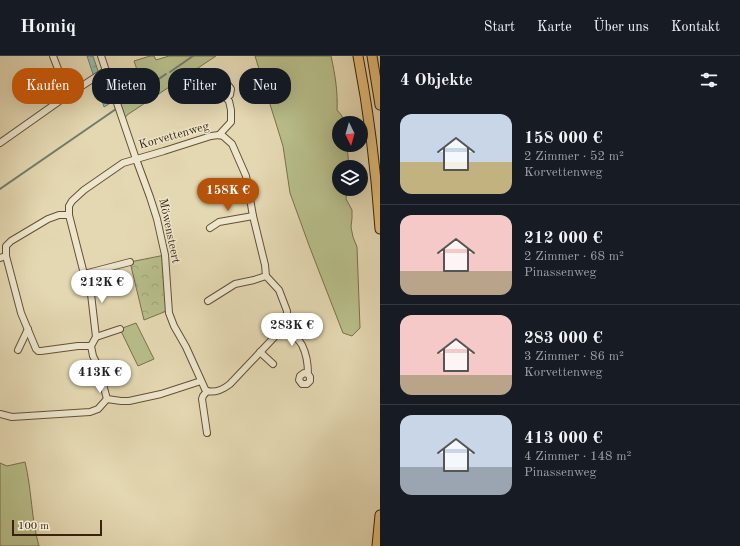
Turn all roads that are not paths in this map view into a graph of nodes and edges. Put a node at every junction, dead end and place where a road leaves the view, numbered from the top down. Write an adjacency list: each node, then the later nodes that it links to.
1 (54, 56): 5 (street)
2 (101, 56): 6 (street, Möwensteert)
3 (358, 56): 17 (highway)
4 (372, 56): 10 (highway)
5 (58, 68)
6 (102, 68)
7 (55, 104): 12 (street)
8 (115, 104): 13 (street, Möwensteert)
9 (230, 104): 11 (street, Korvettenweg)
10 (380, 105)
11 (219, 135): 13 (street, Korvettenweg); 15 (street, Korvettenweg)
12 (0, 143)
13 (136, 159): 14 (street, Korvettenweg); 32 (street, Möwensteert)
14 (69, 215): 18 (street); 20 (street)
15 (252, 216): 16 (street); 21 (street, Korvettenweg)
16 (210, 228)
17 (380, 229)
18 (3, 257): 24 (street)
19 (130, 262): 20 (street)
20 (84, 274): 26 (street)
21 (266, 276): 22 (street); 23 (street)
22 (208, 301)
23 (284, 326): 29 (street); 31 (street)
24 (28, 329): 27 (street); 28 (street)
25 (120, 329): 26 (street)
26 (96, 337): 27 (street)
27 (91, 346): 34 (street)
28 (18, 350)
29 (260, 352): 30 (street); 33 (street)
30 (274, 364)
31 (308, 374)
32 (201, 381): 33 (street, Möwensteert); 34 (street)
33 (207, 390): 36 (street)
34 (108, 399): 35 (street)
35 (0, 414)
36 (207, 433)
37 (380, 515): 38 (highway)
38 (377, 546)

